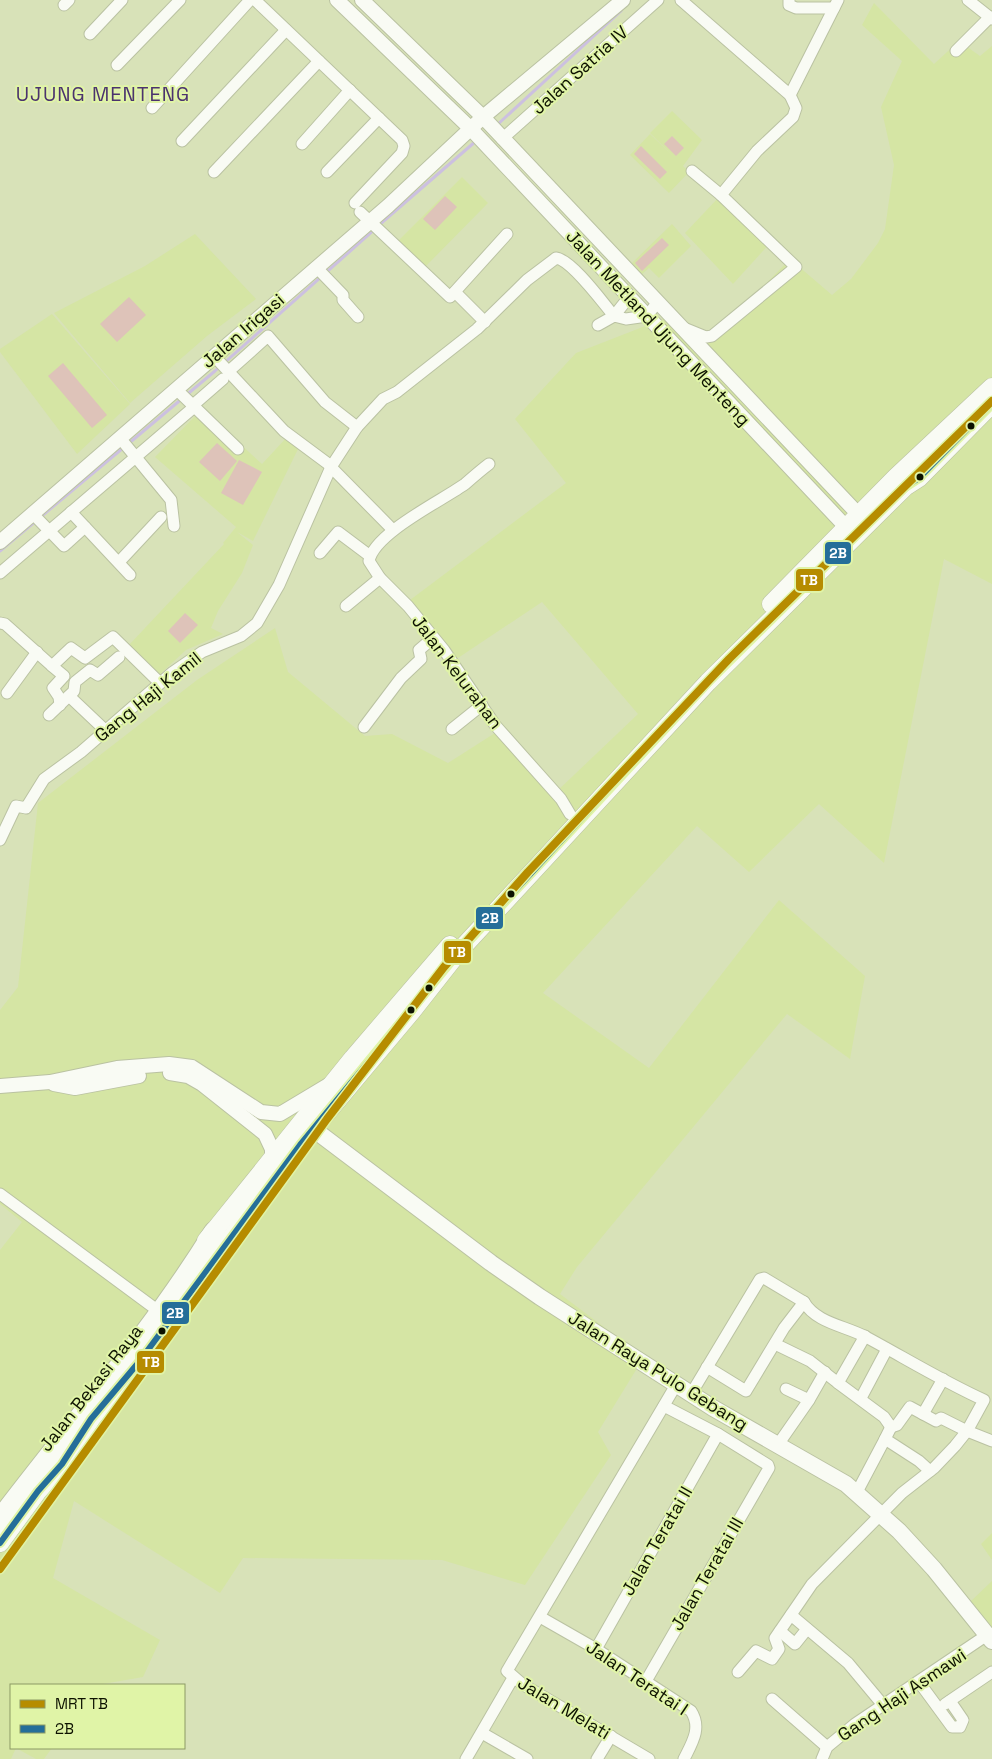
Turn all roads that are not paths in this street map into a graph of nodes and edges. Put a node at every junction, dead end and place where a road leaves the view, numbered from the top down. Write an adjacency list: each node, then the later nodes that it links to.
1 (122, 0): 15 (street)
2 (180, 0): 18 (street)
3 (250, 0): 21 (street)
4 (255, 0): 14 (street)
5 (337, 0): 24 (street, Jalan Metland Ujung Menteng)
6 (362, 0): 23 (street, Jalan Metland Ujung Menteng)
7 (623, 0): 23 (street, Jalan Irigasi)
8 (658, 0): 25 (street, Jalan Satria IV)
9 (681, 0): 20 (street)
10 (789, 0): 12 (street)
11 (968, 0): 13 (street)
12 (836, 4): 20 (street)
13 (991, 18): 16 (street)
14 (286, 30): 17 (street); 26 (street)
15 (90, 34)
16 (956, 51)
17 (319, 61): 19 (street); 29 (street)
18 (117, 65)
19 (350, 90): 22 (street); 27 (street)
20 (790, 95): 31 (street)
21 (152, 108)
22 (379, 118): 30 (street); 32 (street)
23 (484, 118): 24 (street, Jalan Irigasi); 25 (street, Jalan Metland Ujung Menteng)
24 (471, 129): 32 (street, Jalan Irigasi); 36 (street, Jalan Metland Ujung Menteng)
25 (501, 138): 37 (street, Jalan Metland Ujung Menteng)
26 (182, 141)
27 (302, 144)
28 (692, 171): 31 (street)
29 (214, 172)
30 (327, 172)
31 (721, 195): 43 (street)
32 (369, 218): 34 (street, Jalan Irigasi); 35 (street)
33 (507, 234): 35 (street)
34 (319, 270): 38 (street); 44 (street, Jalan Irigasi)
35 (456, 292): 41 (street)
36 (629, 297): 39 (street); 40 (street, Jalan Metland Ujung Menteng)
37 (658, 303): 40 (street); 43 (street, Jalan Metland Ujung Menteng)
38 (358, 316)
39 (614, 316): 40 (street); 41 (street, Gang Haji Kamil); 42 (street)
40 (647, 316): 62 (street, Jalan Metland Ujung Menteng)
41 (485, 322): 50 (street, Gang Haji Kamil)
42 (598, 324)
43 (681, 327): 57 (street, Jalan Metland Ujung Menteng)
44 (216, 358): 45 (street); 47 (street, Jalan Irigasi)
45 (226, 373): 49 (street); 50 (street); 55 (street)
46 (992, 387): 57 (highway, Jalan Bekasi Raya)
47 (178, 392): 49 (street); 51 (street, Jalan Irigasi)
48 (992, 404): 73 (highway, Jalan Bekasi Raya)
49 (192, 406): 52 (street); 53 (street)
50 (358, 427): 55 (street, Gang Haji Kamil)
51 (122, 440): 53 (street); 58 (street, Jalan Irigasi)
52 (238, 449)
53 (135, 456): 56 (street); 60 (street)
54 (490, 464): 63 (street)
55 (331, 467): 63 (street); 79 (street, Gang Haji Kamil)
56 (71, 512): 61 (street); 64 (street)
57 (859, 515): 62 (highway, Jalan Bekasi Raya)
58 (33, 516): 64 (street); 65 (street, Jalan Irigasi)
59 (161, 517): 68 (street)
60 (174, 526)
61 (85, 527): 64 (street); 68 (street)
62 (846, 527): 73 (highway, Jalan Bekasi Raya)
63 (393, 530): 67 (street)
64 (48, 531): 69 (street)
65 (0, 542)
66 (320, 553): 67 (street)
67 (370, 556): 71 (street, Jalan Kelurahan)
68 (119, 562): 70 (street)
69 (0, 573)
70 (130, 575)
71 (380, 578): 72 (street); 75 (street, Jalan Kelurahan)
72 (346, 606)
73 (768, 615): 88 (highway, Jalan Bekasi Raya); 90 (highway, Jalan Bekasi Raya)
74 (0, 623): 76 (street)
75 (433, 638): 83 (street, Jalan Kelurahan); 85 (street)
76 (37, 652): 78 (street); 80 (street)
77 (119, 657): 81 (street)
78 (52, 666): 79 (street); 82 (street)
79 (160, 683): 87 (street, Gang Haji Kamil)
80 (7, 693)
81 (69, 696): 82 (street); 87 (street)
82 (60, 704): 84 (street)
83 (482, 705): 86 (street); 88 (street, Jalan Kelurahan)
84 (49, 715)
85 (364, 727)
86 (452, 729)
87 (106, 731): 89 (street, Gang Haji Kamil)
88 (570, 814): 90 (highway, Jalan Bekasi Raya)
89 (0, 840)
90 (457, 945): 92 (highway, Jalan Bekasi Raya); 94 (highway, Jalan Bekasi Raya)
91 (190, 1071): 92 (street); 93 (street); 95 (street)
92 (333, 1083): 94 (highway, Jalan Bekasi Raya)
93 (0, 1086)
94 (308, 1126): 95 (highway, Jalan Bekasi Raya); 107 (main road, Jalan Raya Pulo Gebang); 125 (highway, Jalan Bekasi Raya)
95 (272, 1159): 97 (highway, Jalan Bekasi Raya)
96 (0, 1194): 99 (street)
97 (214, 1232): 99 (highway, Jalan Bekasi Raya); 124 (highway)
98 (804, 1302): 100 (street); 101 (street); 103 (street)
99 (153, 1307): 122 (highway, Jalan Bekasi Raya)
100 (865, 1336): 102 (street); 106 (street)
101 (775, 1344): 103 (street); 104 (street)
102 (887, 1349): 105 (street); 110 (street)
103 (707, 1367): 109 (street)
104 (825, 1372): 106 (street); 111 (street)
105 (943, 1379): 113 (street); 115 (street)
106 (838, 1383): 110 (street)
107 (676, 1385): 109 (main road, Jalan Raya Pulo Gebang); 112 (street)
108 (786, 1390): 111 (street)
109 (691, 1394): 119 (main road, Jalan Raya Pulo Gebang)
110 (861, 1398): 114 (street)
111 (809, 1400): 119 (street)
112 (664, 1406): 116 (street); 127 (street)
113 (923, 1414): 114 (street); 115 (street)
114 (891, 1427): 117 (street)
115 (966, 1431): 118 (street); 120 (street)
116 (718, 1434): 131 (street, Jalan Teratai II); 135 (street, Jalan Teratai III)
117 (884, 1438): 120 (street); 121 (street)
118 (992, 1441)
119 (777, 1446): 121 (main road, Jalan Raya Pulo Gebang)
120 (930, 1471): 123 (street)
121 (857, 1492): 123 (main road, Jalan Raya Pulo Gebang)
122 (0, 1505)
123 (882, 1515): 126 (street); 130 (main road, Jalan Raya Pulo Gebang)
124 (0, 1519)
125 (0, 1543)
126 (791, 1615): 128 (street); 129 (street)
127 (540, 1616): 131 (street, Jalan Teratai I); 134 (street)
128 (807, 1629): 129 (street); 139 (street)
129 (780, 1631): 132 (street)
130 (990, 1638): 136 (street, Gang Haji Asmawi)
131 (596, 1649): 135 (street, Jalan Teratai I)
132 (738, 1672)
133 (992, 1672): 138 (street)
134 (510, 1674): 141 (street); 142 (street, Jalan Melati)
135 (646, 1681): 148 (street, Jalan Teratai I)
136 (919, 1682): 139 (street, Gang Haji Asmawi); 140 (street)
137 (772, 1699): 143 (street)
138 (950, 1700): 140 (street); 140 (street)
139 (883, 1705): 143 (street, Gang Haji Asmawi)
140 (937, 1709)
141 (482, 1734): 144 (street); 145 (street)
142 (611, 1736): 146 (street); 147 (street, Jalan Melati)
143 (827, 1747): 149 (street, Gang Haji Asmawi)
144 (466, 1759)
145 (527, 1759)
146 (597, 1759)
147 (649, 1759)
148 (684, 1759)
149 (822, 1759)

